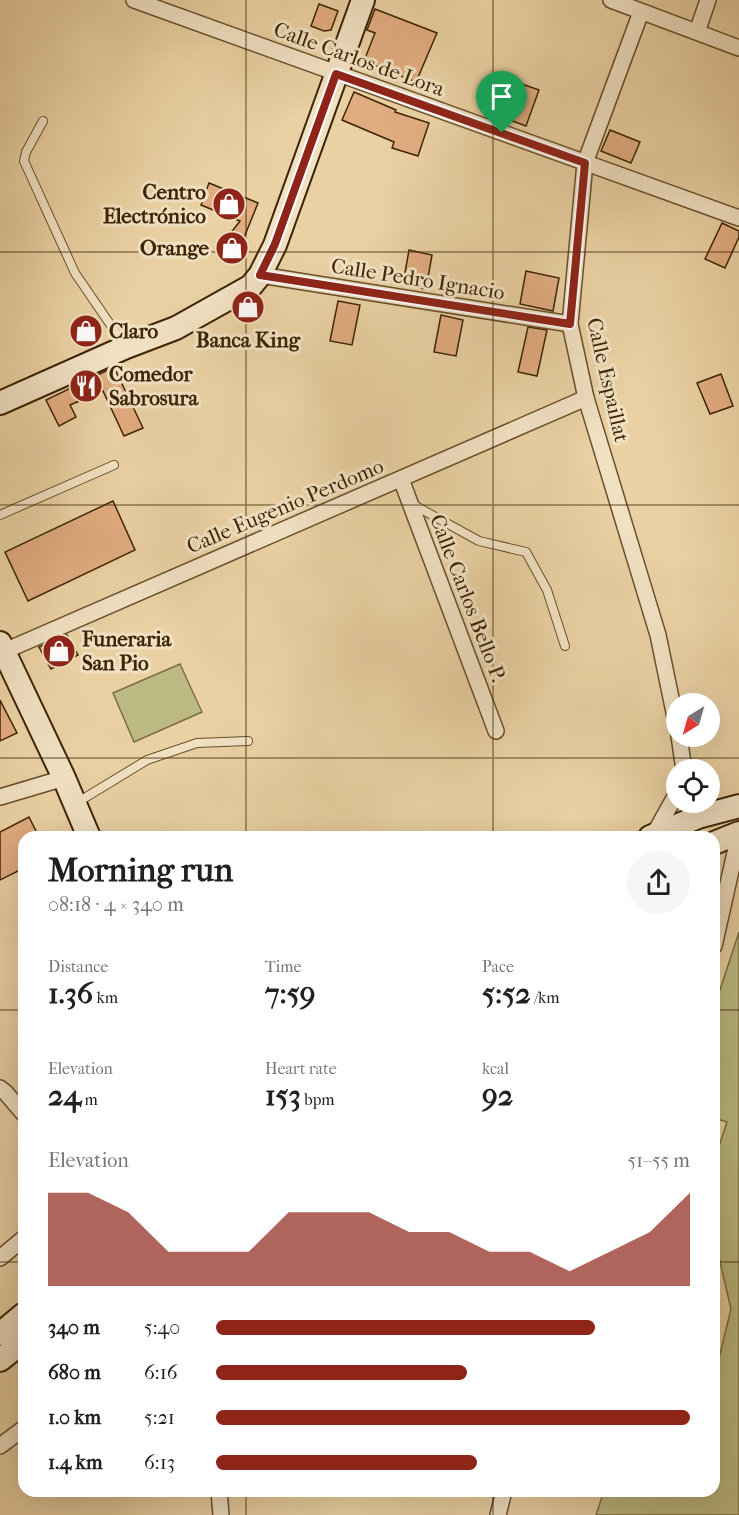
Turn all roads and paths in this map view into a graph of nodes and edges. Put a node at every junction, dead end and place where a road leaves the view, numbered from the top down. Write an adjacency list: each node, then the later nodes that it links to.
1 (134, 0): 8 (street, Calle Carlos de Lora)
2 (363, 0): 8 (main road)
3 (611, 0): 5 (street)
4 (708, 0): 6 (street)
5 (641, 12): 6 (street); 10 (street, Calle Espaillat)
6 (697, 32): 7 (street)
7 (739, 48)
8 (336, 74): 10 (street, Calle Carlos de Lora); 12 (main road)
9 (43, 121): 14 (lane)
10 (585, 163): 11 (street, Calle Carlos de Lora); 13 (street, Calle Espaillat)
11 (739, 218)
12 (260, 275): 13 (street, Calle Pedro Ignacio); 14 (main road)
13 (570, 324): 15 (street, Calle Espaillat)
14 (126, 347): 16 (main road)
15 (586, 398): 18 (street, Calle Eugenio Perdomo); 23 (street, Calle Espaillat)
16 (0, 403)
17 (114, 465): 20 (lane)
18 (401, 479): 19 (street, Calle Carlos Bello P.); 22 (street, Calle Eugenio Perdomo)
19 (410, 503): 21 (lane); 24 (street, Calle Carlos Bello P.)
20 (0, 514)
21 (565, 646)
22 (1, 649): 26 (main road)
23 (670, 693)
24 (496, 731)
25 (248, 741): 28 (lane)
26 (64, 778): 27 (street); 28 (main road)
27 (0, 797)
28 (75, 804): 31 (main road)
29 (739, 806): 33 (main road)
30 (666, 812): 32 (street)
31 (86, 831)
32 (655, 831)
33 (664, 831)
34 (739, 834): 35 (main road); 36 (street)
35 (720, 841)
36 (720, 919)
37 (0, 1088): 38 (street)
38 (18, 1107)
39 (18, 1243): 40 (street)
40 (0, 1258)
41 (18, 1319): 42 (main road)
42 (0, 1334)
43 (18, 1346): 44 (main road)
44 (0, 1360)
45 (18, 1432): 46 (street)
46 (0, 1446)
47 (220, 1497): 49 (street)
48 (502, 1497): 50 (street)
49 (221, 1515)
50 (498, 1515)

